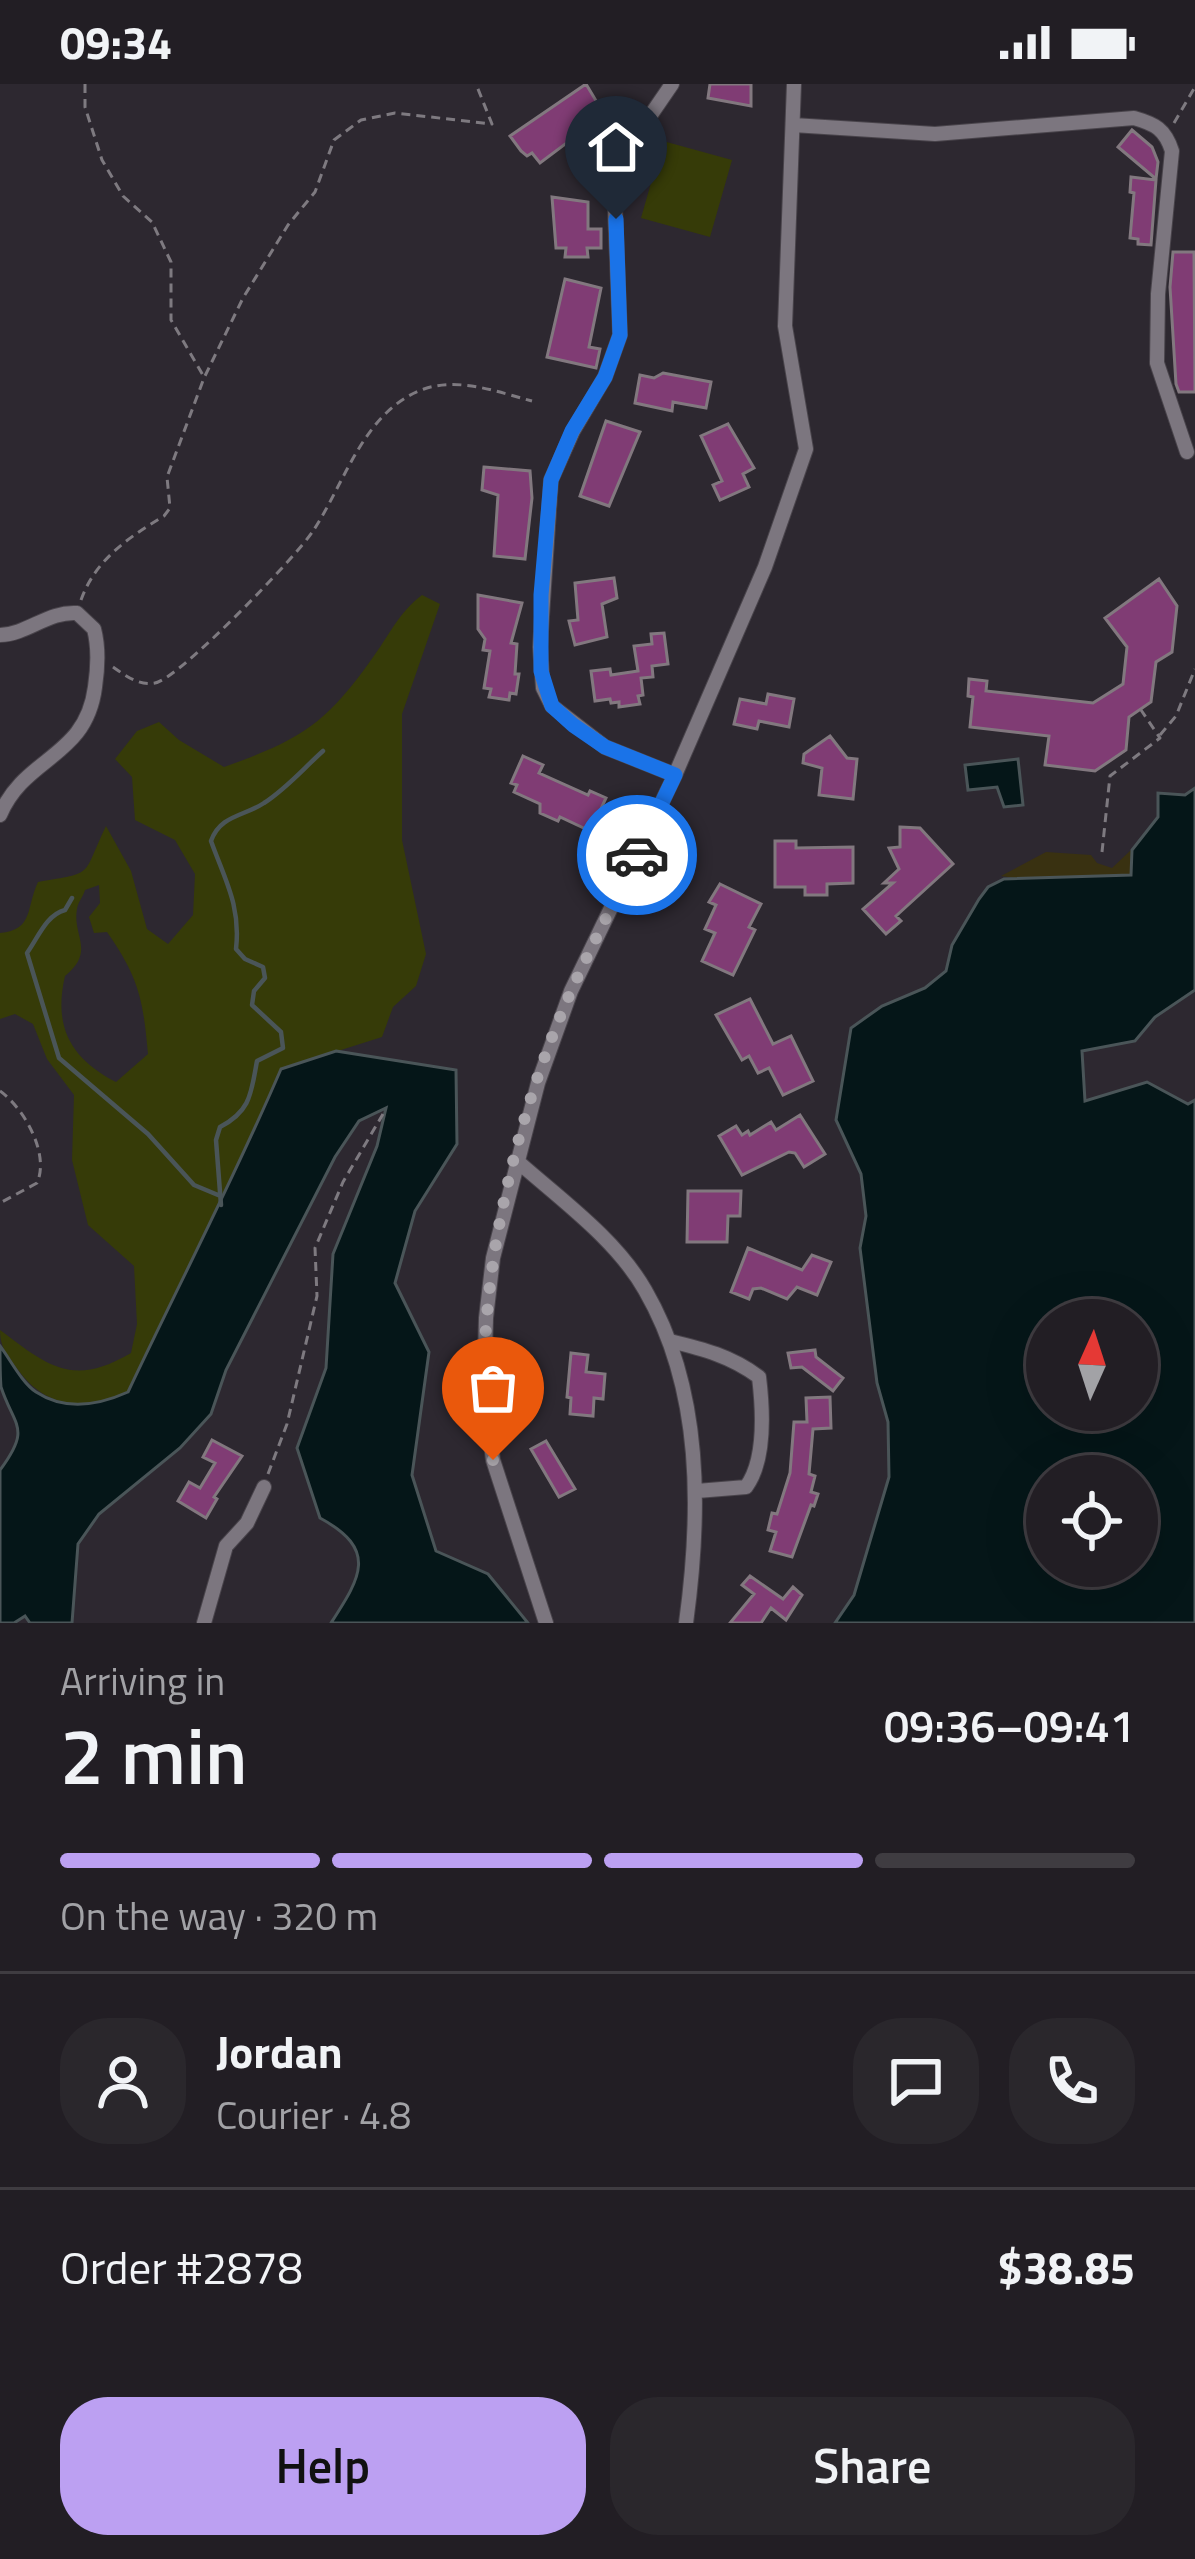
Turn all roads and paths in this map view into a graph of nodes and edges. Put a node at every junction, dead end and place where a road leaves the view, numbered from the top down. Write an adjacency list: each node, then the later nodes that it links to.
1 (85, 84): 8 (path)
2 (476, 84): 8 (path)
3 (673, 84): 17 (street)
4 (794, 84): 6 (street)
5 (1195, 87): 7 (path)
6 (793, 124): 7 (street); 17 (street)
7 (1167, 135): 10 (street)
8 (204, 378): 11 (path)
9 (532, 401): 13 (path)
10 (1187, 452)
11 (77, 613): 12 (street); 13 (street)
12 (0, 635)
13 (97, 656): 18 (street)
14 (1194, 674): 16 (path)
15 (1141, 710): 16 (path)
16 (1159, 736): 19 (path)
17 (675, 775): 22 (street)
18 (0, 815)
19 (1102, 852)
20 (0, 1091): 23 (path)
21 (383, 1114): 25 (path)
22 (516, 1160): 24 (street); 28 (street)
23 (0, 1203)
24 (670, 1342): 26 (street); 26 (street)
25 (264, 1487): 27 (street)
26 (697, 1491): 29 (street)
27 (204, 1623)
28 (546, 1623)
29 (686, 1623)

